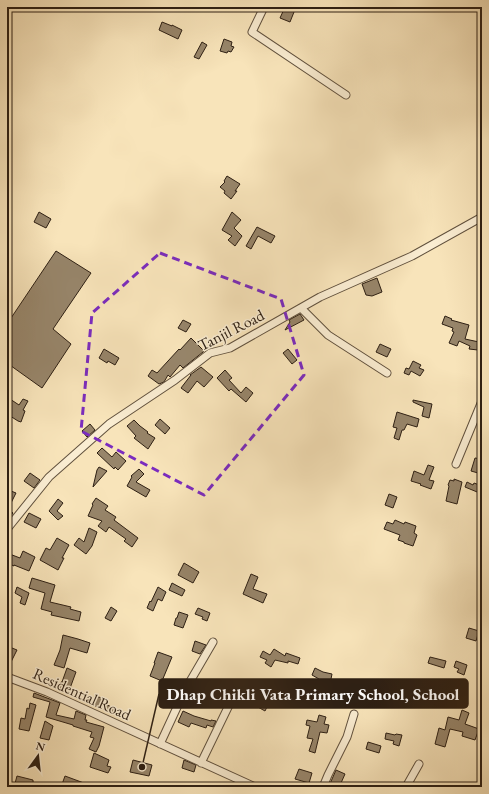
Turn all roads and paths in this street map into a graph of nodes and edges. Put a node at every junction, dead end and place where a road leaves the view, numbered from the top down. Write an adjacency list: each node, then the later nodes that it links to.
1 (264, 7): 2 (street)
2 (346, 95)
3 (482, 217): 4 (street, Tanjil Road)
4 (301, 308): 5 (street); 8 (street, Tanjil Road)
5 (387, 373)
6 (482, 401): 7 (street)
7 (456, 464)
8 (7, 529)
9 (213, 642): 13 (street)
10 (7, 676): 13 (street, Residential Road)
11 (232, 700): 14 (street)
12 (354, 714): 17 (street)
13 (160, 744): 14 (street, Residential Road)
14 (201, 763): 16 (street, Residential Road)
15 (419, 764): 18 (street)
16 (255, 787)
17 (323, 787)
18 (406, 787)

